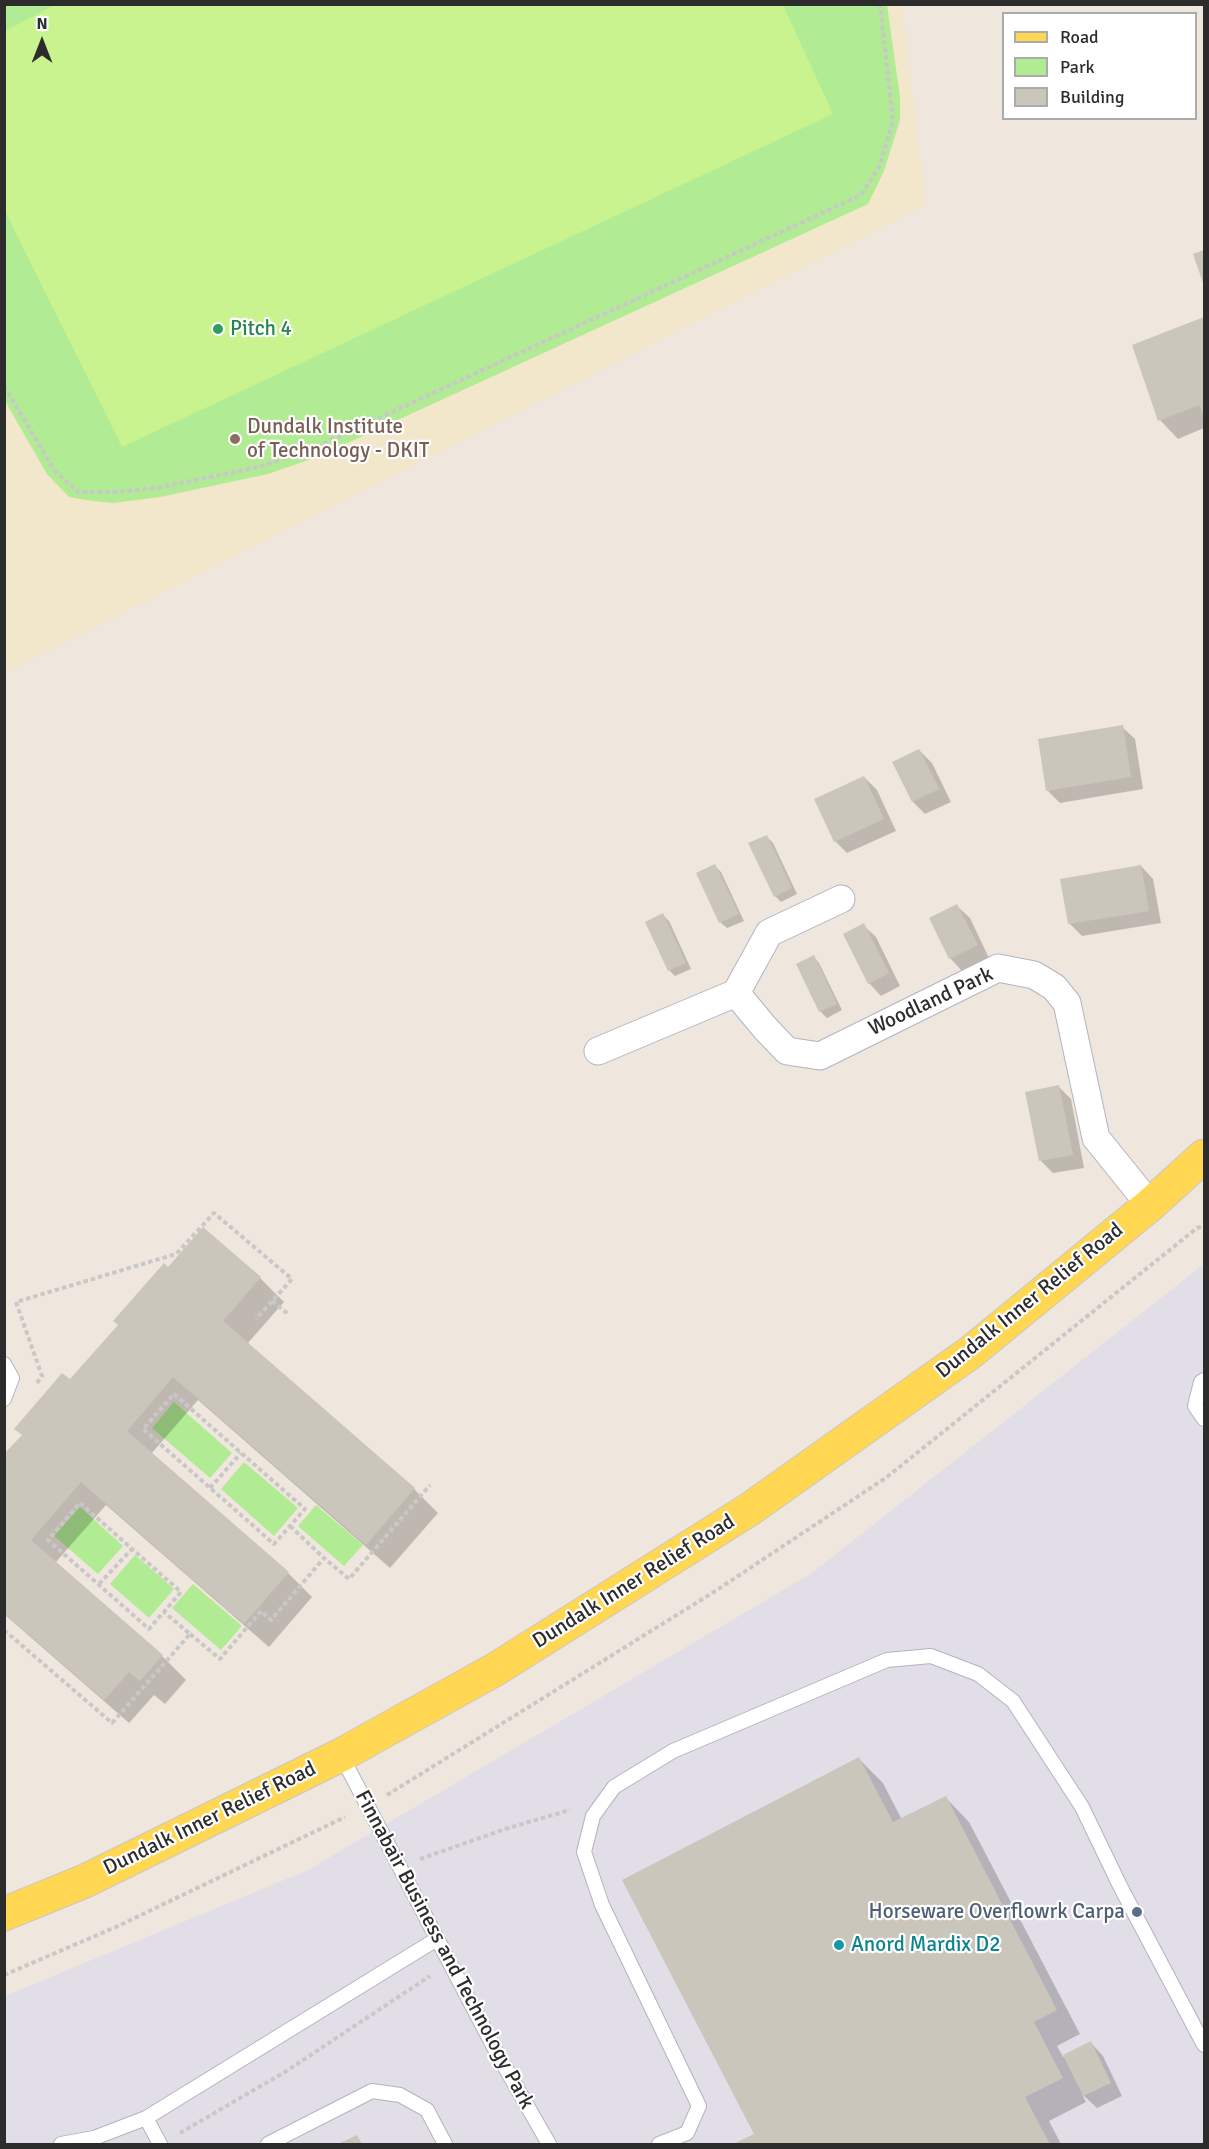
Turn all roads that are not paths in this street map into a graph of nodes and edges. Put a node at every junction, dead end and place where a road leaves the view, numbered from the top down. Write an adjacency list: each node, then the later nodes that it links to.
1 (841, 899): 2 (street)
2 (736, 993): 3 (street); 5 (street, Woodland Park)
3 (598, 1051)
4 (1204, 1156): 5 (main road, Dundalk Inner Relief Road)
5 (1150, 1205): 10 (main road, Dundalk Inner Relief Road)
6 (4, 1364): 8 (lane)
7 (1204, 1380): 9 (lane)
8 (4, 1399)
9 (1204, 1419)
10 (341, 1755): 11 (main road, Dundalk Inner Relief Road); 12 (lane, Finnabair Business and Technology Park)
11 (4, 1914)
12 (436, 1940): 14 (lane); 19 (lane, Finnabair Business and Technology Park)
13 (1204, 2045): 20 (lane)
14 (146, 2118): 15 (lane); 16 (lane)
15 (160, 2144)
16 (60, 2145)
17 (268, 2145): 18 (lane)
18 (445, 2145)
19 (549, 2145)
20 (659, 2145)

